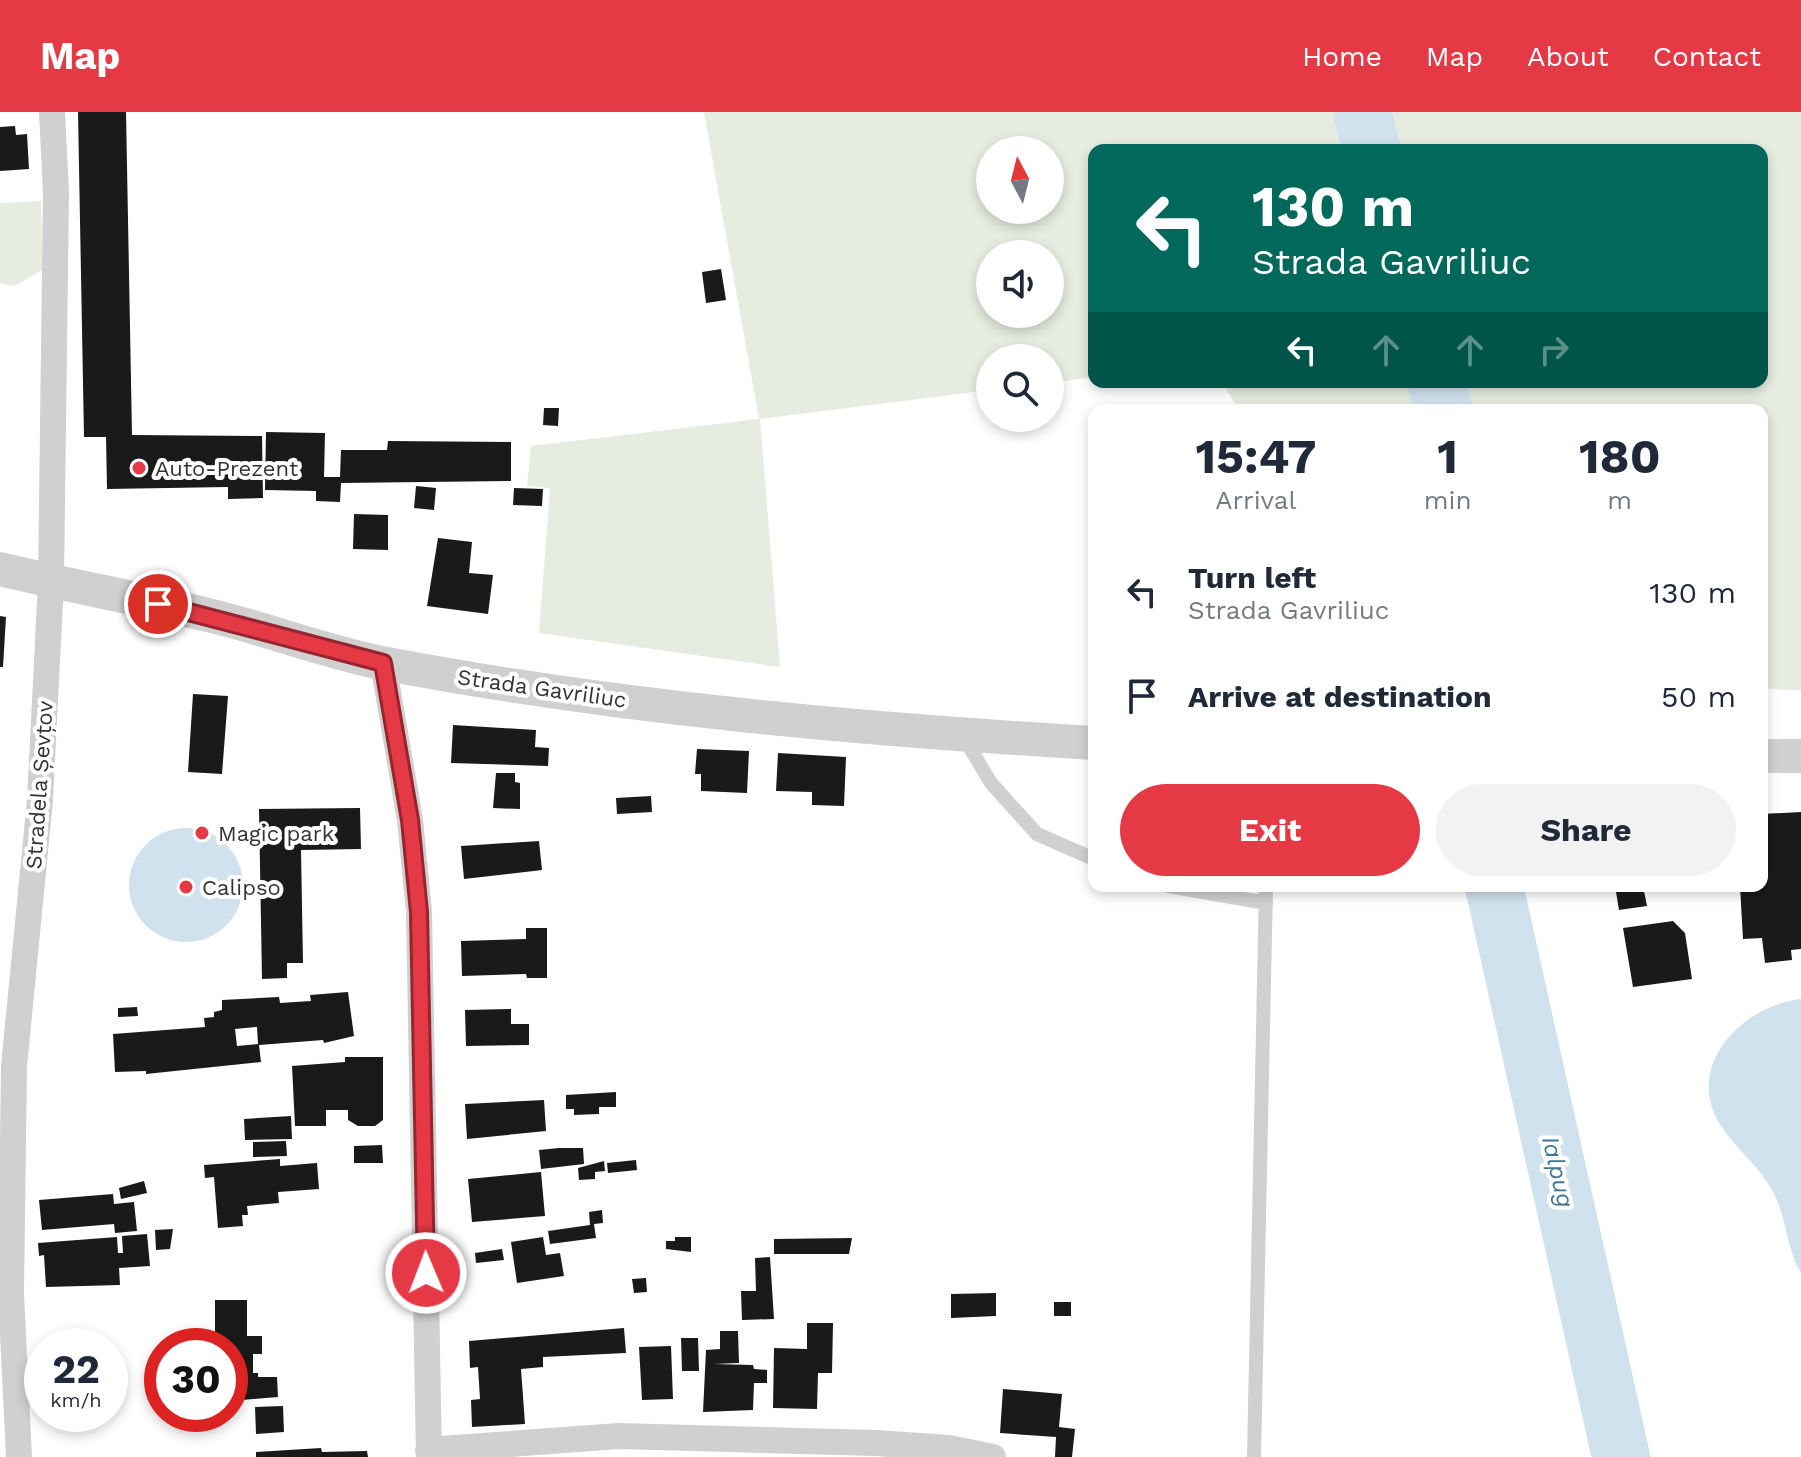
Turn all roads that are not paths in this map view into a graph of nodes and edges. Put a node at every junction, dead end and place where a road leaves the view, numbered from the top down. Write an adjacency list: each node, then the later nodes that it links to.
1 (52, 112): 3 (street, Stradela Șevțov)
2 (0, 569): 3 (street, Strada Gavriliuc)
3 (51, 582): 4 (street, Strada Gavriliuc); 14 (street, Stradela Șevțov)
4 (383, 663): 5 (street, Strada Gavriliuc); 13 (street)
5 (963, 735): 6 (street, Strada Gavriliuc); 9 (lane)
6 (1088, 743)
7 (1768, 756): 8 (street)
8 (1801, 756)
9 (1088, 856)
10 (1203, 892): 12 (lane)
11 (1266, 892): 12 (lane)
12 (1266, 903): 16 (lane)
13 (428, 1453): 15 (street)
14 (19, 1457)
15 (993, 1457)
16 (1254, 1457)

